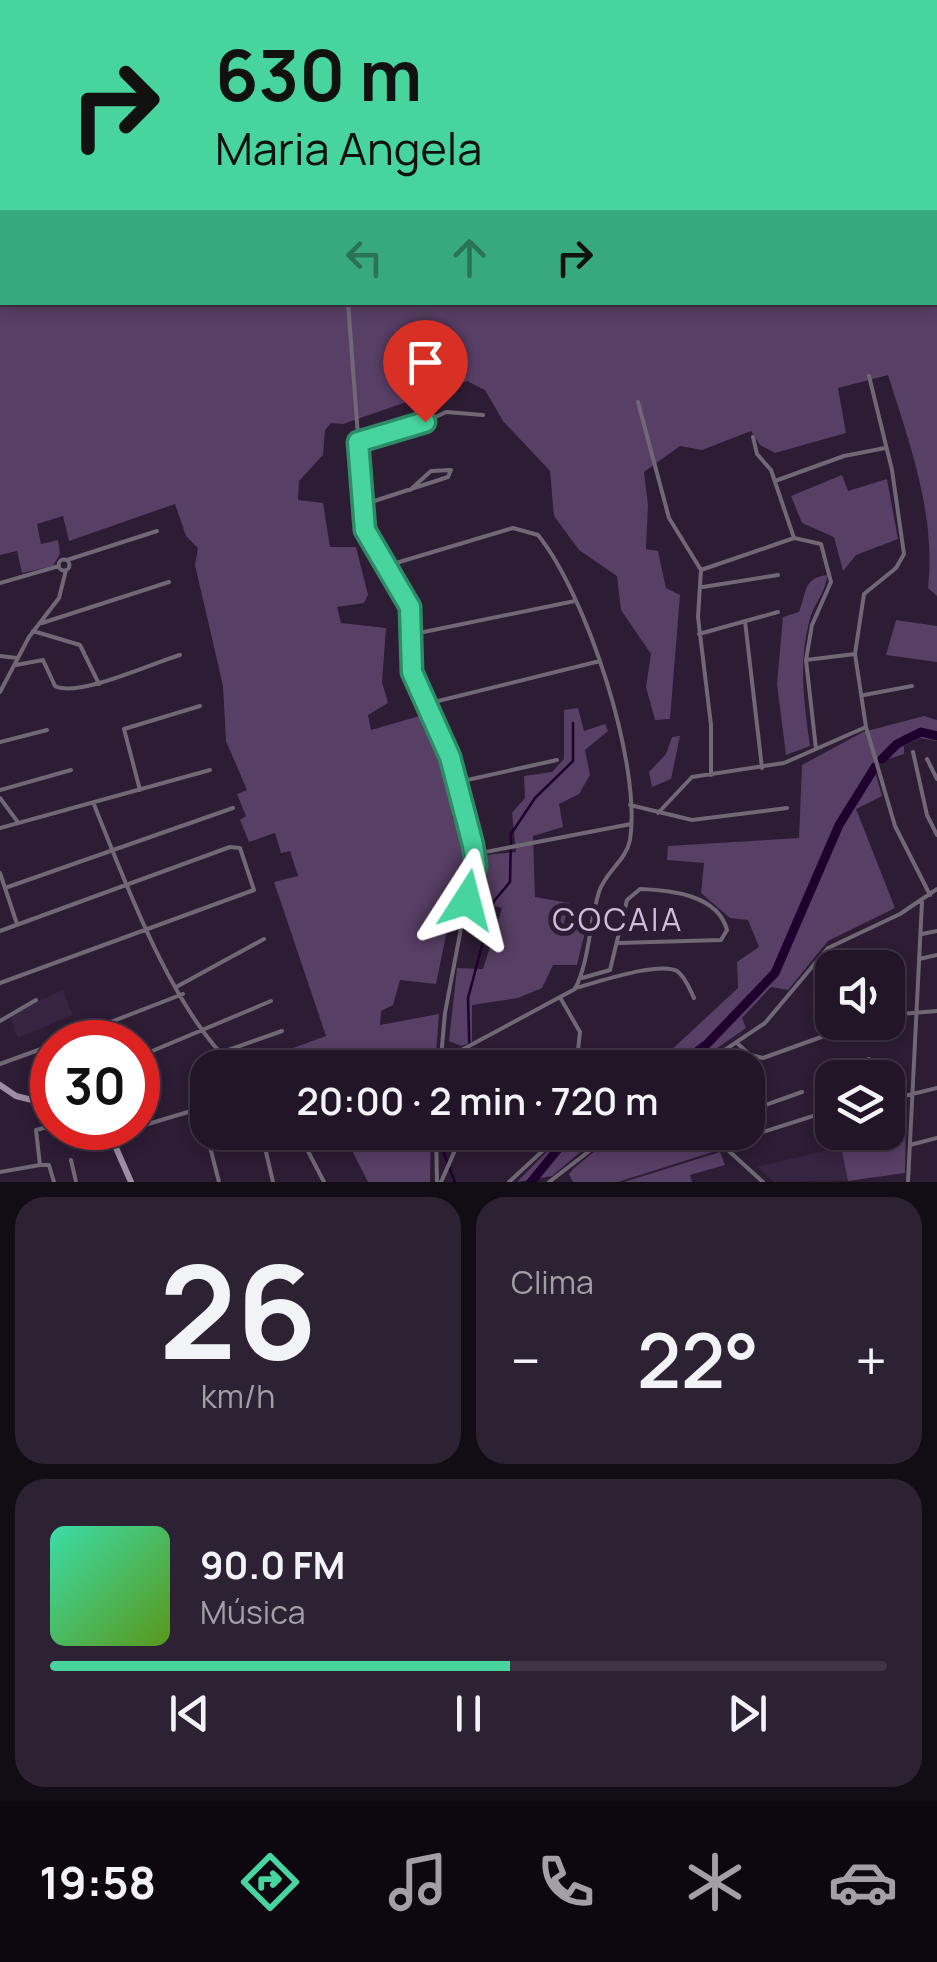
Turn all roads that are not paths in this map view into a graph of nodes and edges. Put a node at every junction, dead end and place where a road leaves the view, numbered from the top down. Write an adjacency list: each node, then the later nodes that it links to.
1 (348, 305): 6 (street)
2 (869, 376): 7 (street)
3 (638, 402): 17 (street)
4 (484, 416): 6 (street)
5 (754, 437): 8 (street)
6 (358, 442): 10 (street)
7 (886, 448): 8 (street); 29 (street)
8 (775, 482): 12 (street)
9 (410, 490): 9 (street); 10 (street)
10 (364, 504): 15 (street)
11 (157, 530): 13 (street)
12 (794, 538): 17 (street); 33 (street)
13 (67, 560): 14 (street); 16 (street)
14 (59, 566): 16 (street); 20 (street)
15 (386, 566): 22 (street); 27 (street)
16 (66, 570): 25 (street)
17 (701, 570): 21 (street)
18 (778, 575): 21 (street)
19 (169, 582): 25 (street)
20 (0, 584)
21 (703, 587): 28 (street)
22 (575, 601): 27 (street); 32 (street)
23 (778, 612): 24 (street)
24 (745, 620): 28 (street); 48 (street)
25 (38, 624): 26 (street)
26 (33, 631): 34 (street); 35 (street)
27 (414, 634): 39 (street)
28 (699, 634): 51 (street)
29 (855, 654): 33 (street); 38 (street)
30 (180, 655): 35 (street)
31 (0, 656): 34 (street)
32 (600, 660): 39 (street); 58 (street)
33 (806, 660): 44 (street)
34 (17, 661): 35 (street); 37 (street)
35 (99, 684)
36 (912, 686): 38 (street)
37 (0, 692)
38 (864, 695): 41 (street)
39 (426, 704): 53 (street)
40 (200, 706): 55 (street)
41 (866, 727): 44 (street); 72 (street)
42 (47, 730): 43 (street)
43 (0, 742)
44 (816, 749): 48 (street)
45 (913, 752): 65 (street)
46 (926, 759): 52 (street)
47 (557, 760): 53 (street)
48 (762, 768): 51 (street)
49 (71, 770): 54 (street)
50 (210, 770): 55 (street)
51 (711, 775): 61 (street)
52 (937, 779)
53 (458, 782): 67 (street)
54 (0, 790)
55 (140, 790): 57 (street)
56 (0, 798): 62 (street)
57 (93, 802): 62 (street); 66 (street)
58 (630, 805): 61 (street); 63 (street)
59 (232, 808): 66 (street)
60 (787, 808): 61 (street)
61 (658, 813)
62 (17, 820): 64 (street)
63 (630, 824): 67 (street); 83 (street)
64 (0, 828)
65 (937, 835)
66 (113, 851): 69 (street); 70 (street)
67 (475, 854): 104 (street)
68 (0, 873): 70 (street)
69 (127, 884): 74 (street); 76 (street); 76 (street)
70 (6, 888): 74 (street)
71 (937, 889): 72 (street)
72 (930, 895): 73 (street)
73 (922, 901): 78 (street); 100 (street)
74 (17, 924): 75 (street)
75 (0, 931)
76 (145, 931): 84 (street); 85 (street)
77 (937, 931): 78 (street)
78 (922, 934): 82 (street)
79 (264, 939): 85 (street)
80 (618, 943): 80 (street); 83 (street)
81 (937, 955): 82 (street)
82 (920, 959): 93 (street)
83 (579, 978): 86 (street)
84 (0, 983)
85 (178, 986): 87 (street)
86 (575, 988): 88 (street); 89 (street)
87 (183, 994): 95 (street); 97 (street)
88 (694, 998)
89 (561, 999): 105 (street); 106 (street)
90 (36, 1000): 96 (street)
91 (271, 1001): 97 (street)
92 (937, 1011): 93 (street)
93 (915, 1014): 94 (street); 114 (street)
94 (905, 1015)
95 (116, 1020)
96 (0, 1021)
97 (203, 1030): 101 (street); 102 (street)
98 (282, 1030): 103 (street)
99 (815, 1039): 100 (street)
100 (737, 1043): 107 (street)
101 (160, 1048)
102 (218, 1050)
103 (228, 1050)
104 (442, 1050)
105 (467, 1050)
106 (574, 1050)
107 (726, 1050)
108 (30, 1053): 109 (street)
109 (0, 1064)
110 (0, 1085): 113 (main road)
111 (937, 1088): 114 (street)
112 (802, 1092): 117 (street)
113 (4, 1094): 116 (main road)
114 (911, 1095): 115 (street); 123 (street)
115 (905, 1096)
116 (28, 1100)
117 (765, 1104)
118 (190, 1111): 120 (street)
119 (815, 1115): 121 (street)
120 (160, 1119)
121 (765, 1131)
122 (937, 1138): 123 (street)
123 (910, 1145): 147 (street)
124 (38, 1150): 135 (street)
125 (115, 1150): 139 (main road)
126 (211, 1150): 140 (street)
127 (266, 1150): 141 (street)
128 (307, 1150): 142 (street)
129 (437, 1150): 143 (street)
130 (455, 1150): 143 (street)
131 (544, 1150): 144 (street)
132 (591, 1150): 145 (street)
133 (728, 1150): 146 (street)
134 (71, 1160): 138 (street)
135 (40, 1165): 136 (street); 137 (street)
136 (0, 1172)
137 (54, 1182)
138 (76, 1182)
139 (131, 1182)
140 (219, 1182)
141 (273, 1182)
142 (324, 1182)
143 (439, 1182)
144 (509, 1182)
145 (549, 1182)
146 (763, 1182)
147 (908, 1182)

